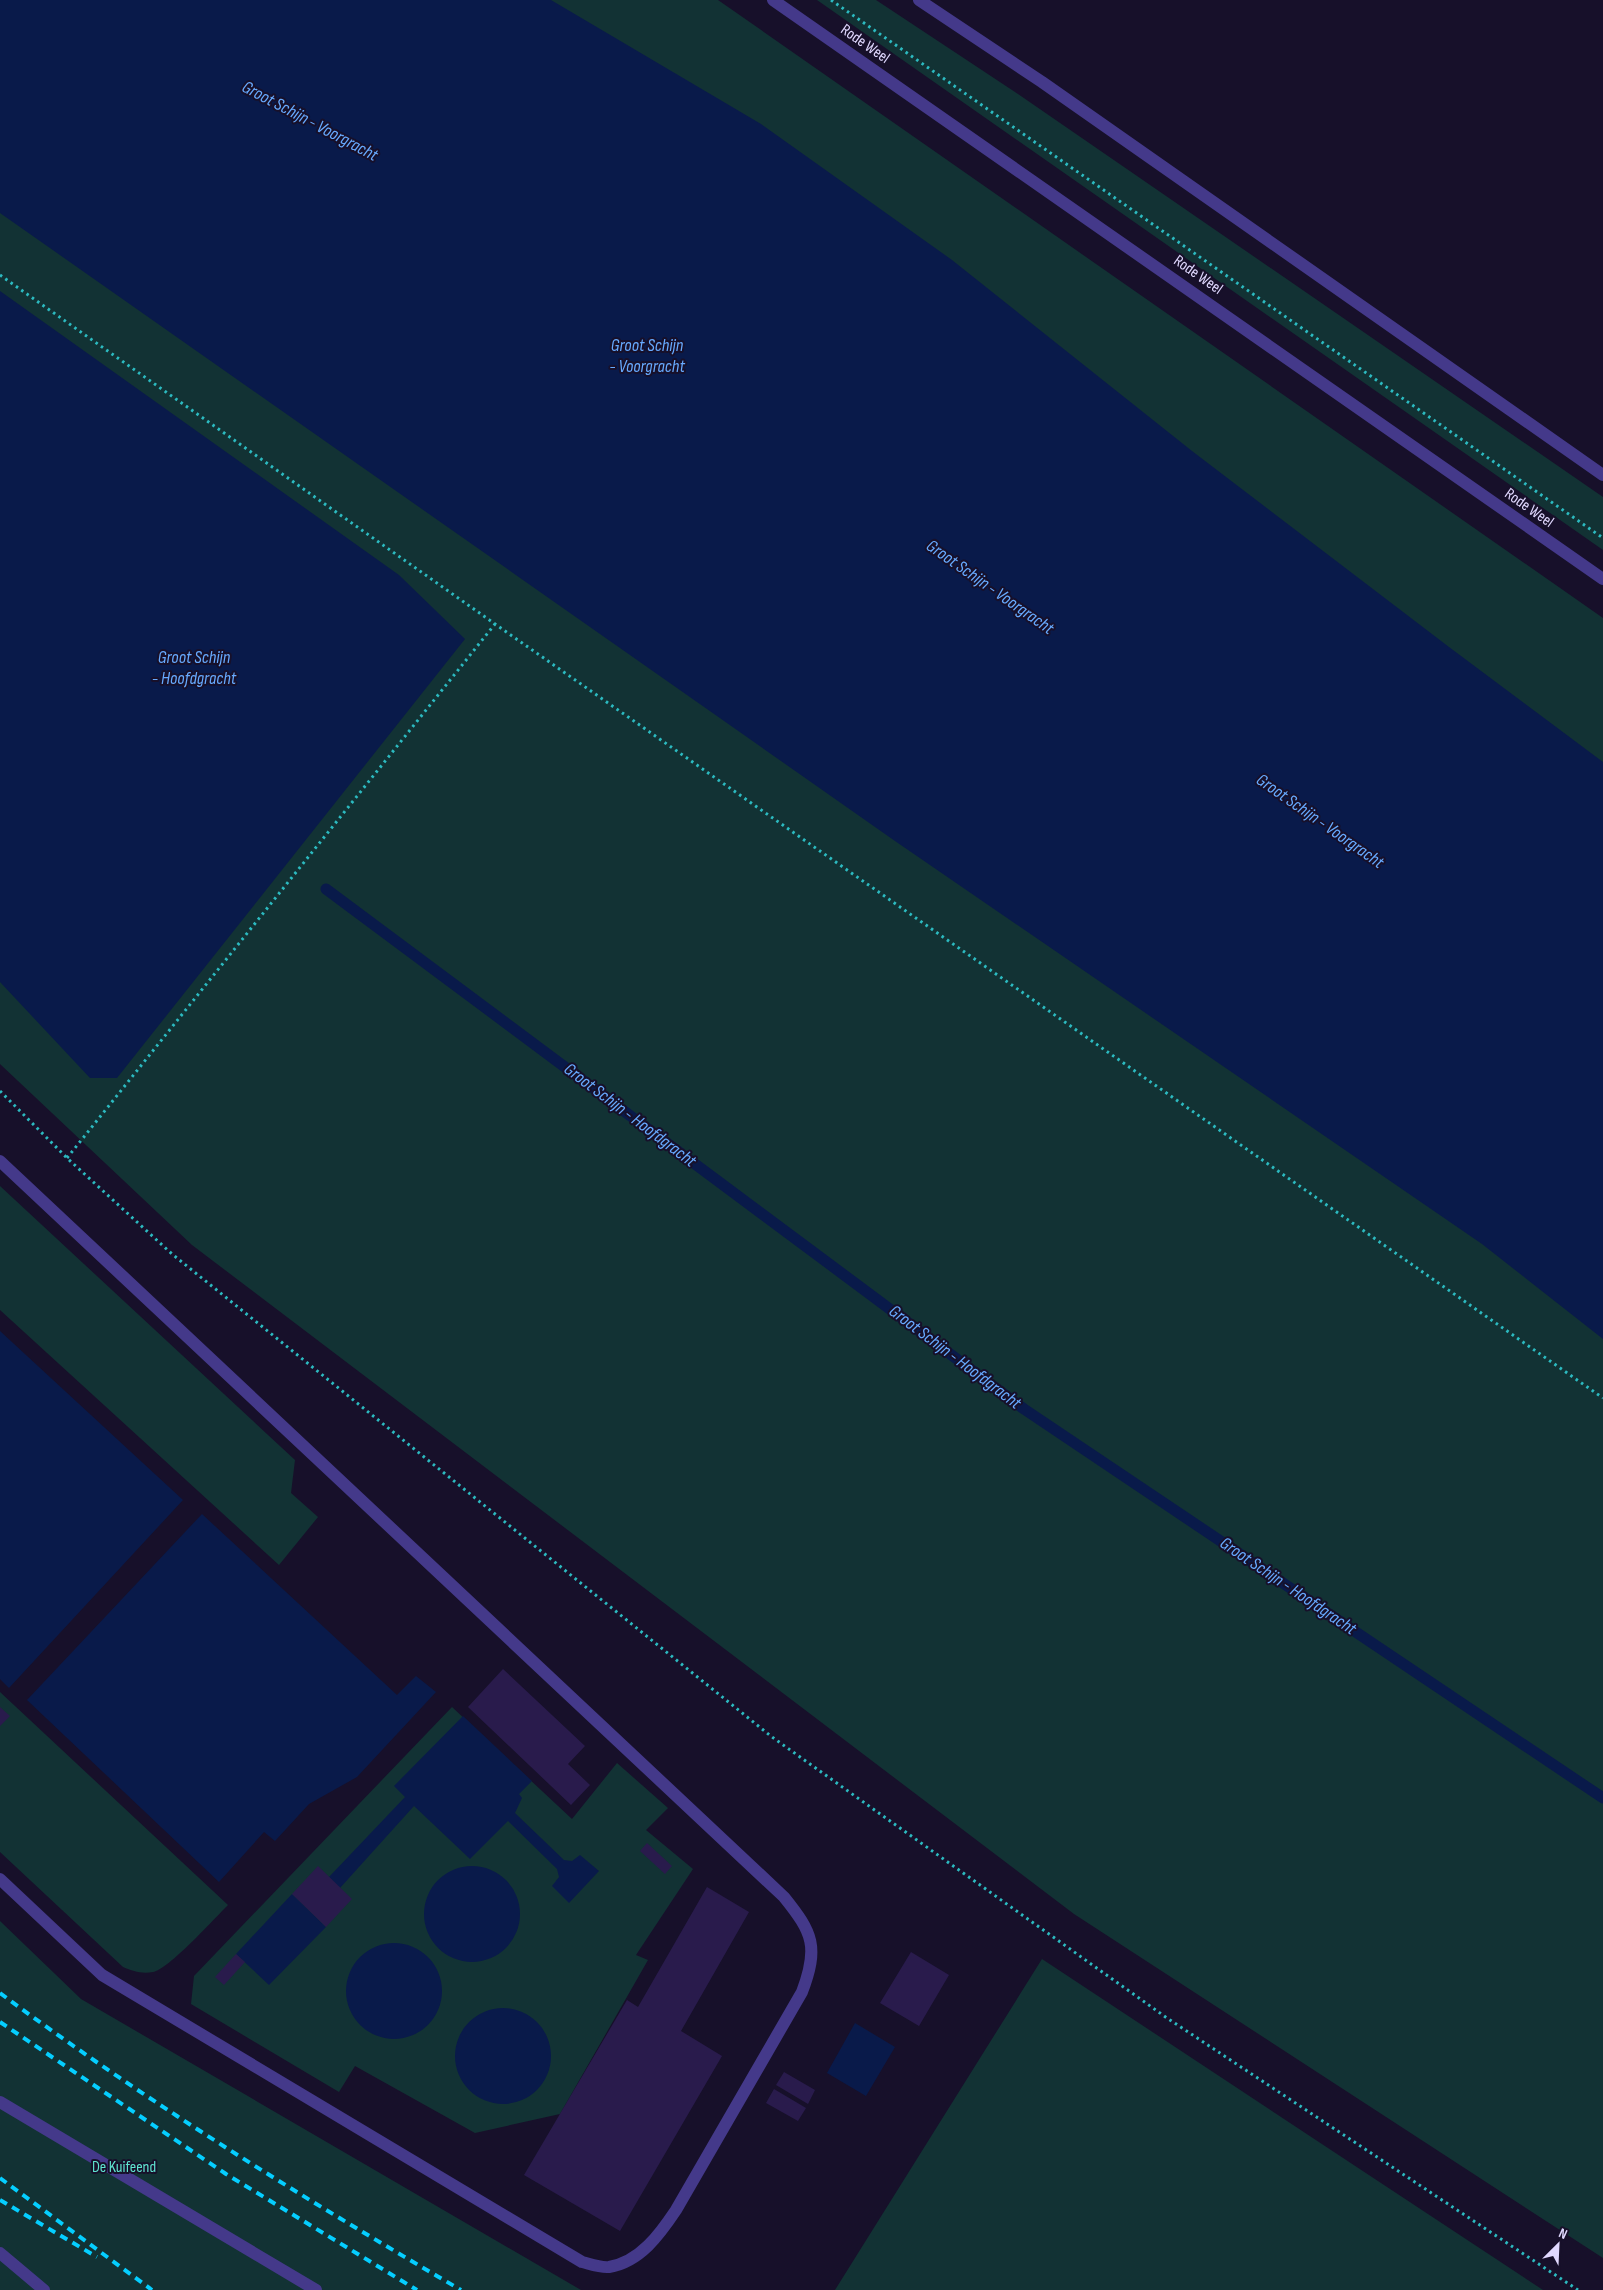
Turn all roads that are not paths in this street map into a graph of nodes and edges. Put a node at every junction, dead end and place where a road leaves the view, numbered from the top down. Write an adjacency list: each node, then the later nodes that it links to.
1 (773, 0): 4 (street, Rode Weel)
2 (919, 0): 3 (street)
3 (1603, 475)
4 (1603, 579)
5 (0, 1161): 6 (street)
6 (0, 1880)
7 (0, 2102): 10 (street)
8 (0, 2253): 9 (street)
9 (44, 2290)
10 (316, 2290)

